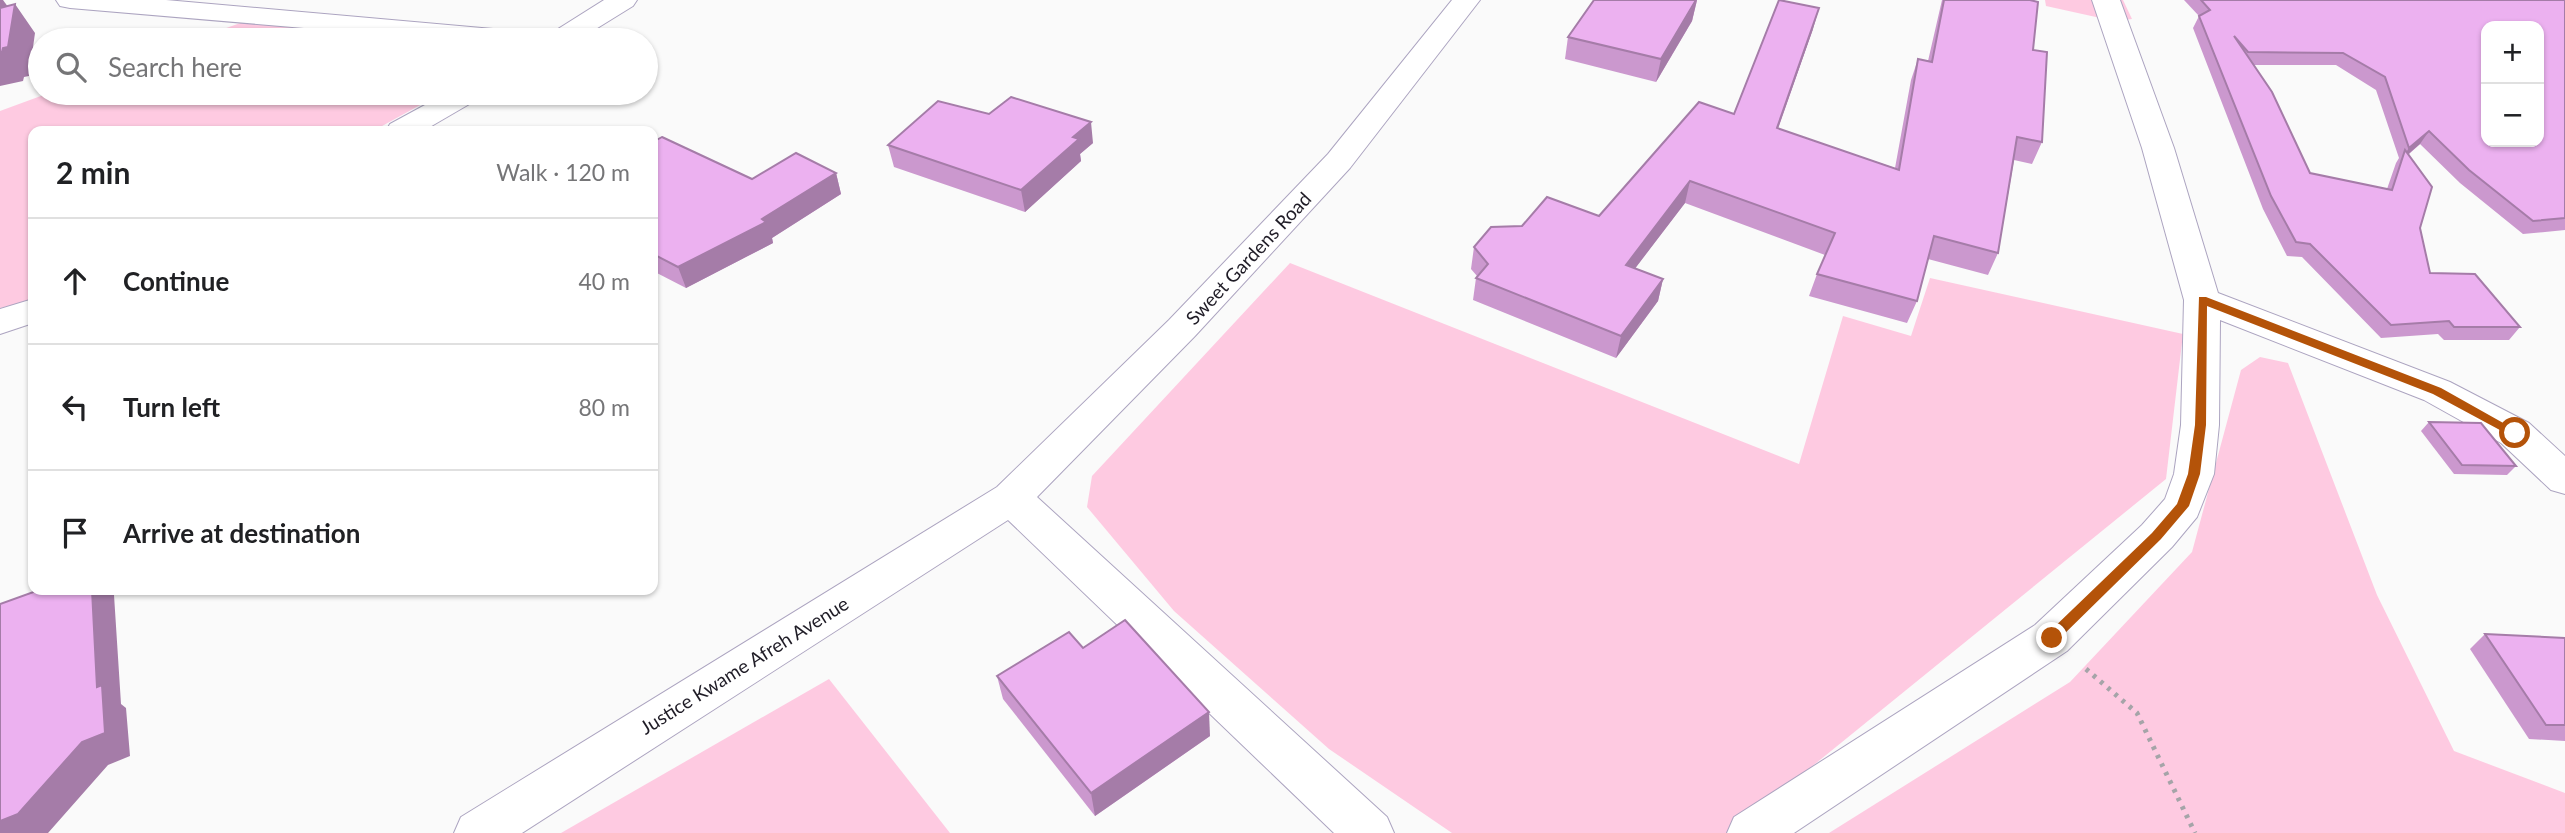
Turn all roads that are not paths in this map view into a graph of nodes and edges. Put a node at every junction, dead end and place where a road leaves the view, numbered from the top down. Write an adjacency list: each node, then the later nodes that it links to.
1 (70, 0): 5 (street)
2 (623, 0): 6 (street)
3 (1466, 0): 13 (street, Sweet Gardens Road)
4 (2106, 0): 9 (street)
5 (400, 28)
6 (578, 28)
7 (447, 105): 8 (street)
8 (410, 126)
9 (2202, 300): 12 (street); 16 (street)
10 (28, 313): 11 (street)
11 (0, 322)
12 (2565, 479)
13 (1011, 498): 14 (street, Justice Kwame Afreh Avenue); 15 (street)
14 (479, 833)
15 (1369, 833)
16 (1752, 833)

